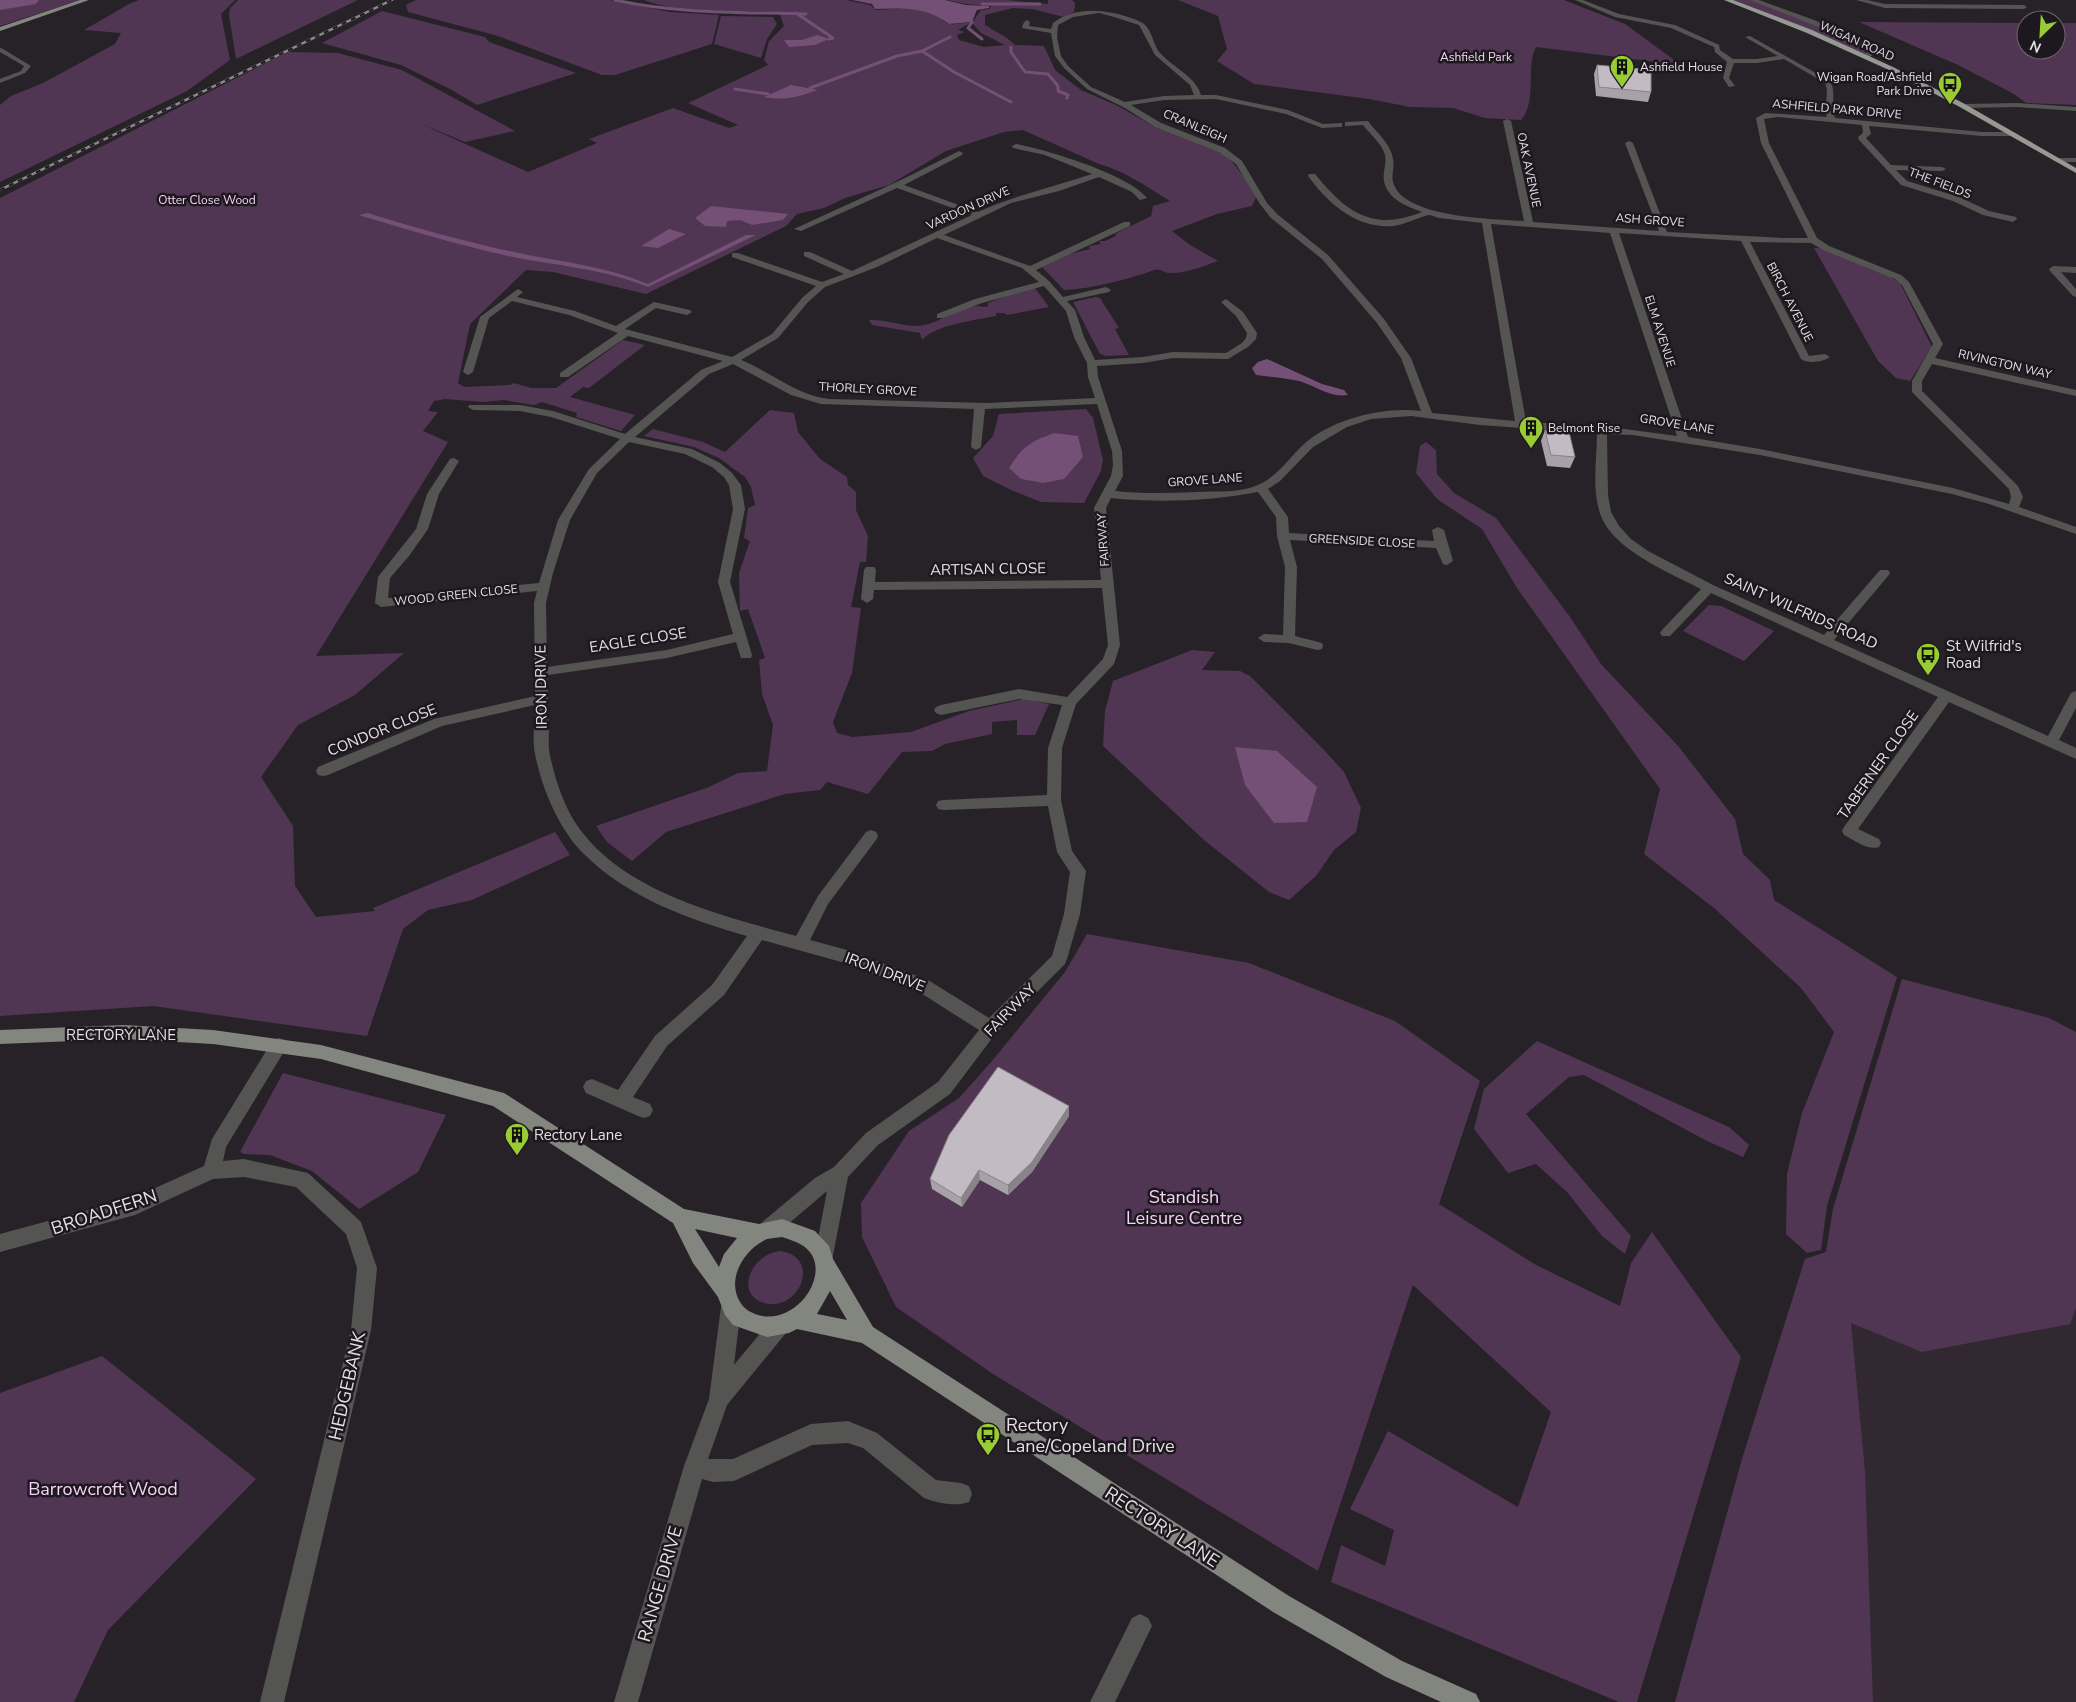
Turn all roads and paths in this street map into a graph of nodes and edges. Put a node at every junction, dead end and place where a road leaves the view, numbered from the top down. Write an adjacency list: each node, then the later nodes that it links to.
1 (86, 0): 8 (main road)
2 (1578, 0): 14 (street)
3 (1727, 0): 13 (highway, WIGAN ROAD)
4 (1752, 0): 13 (street)
5 (1859, 0): 6 (street)
6 (2024, 7)
7 (1027, 22): 9 (street)
8 (0, 29)
9 (1054, 31): 17 (street, CRANLEIGH); 18 (street, CRANLEIGH)
10 (1748, 37): 12 (street)
11 (3, 50): 15 (street)
12 (1784, 57): 14 (street); 23 (street)
13 (1866, 57): 19 (highway, WIGAN ROAD)
14 (1731, 61): 16 (street)
15 (0, 80)
16 (1731, 86)
17 (1198, 96): 18 (street); 27 (street)
18 (1124, 104): 79 (street, CRANLEIGH)
19 (1965, 106): 20 (street); 28 (highway, WIGAN ROAD)
20 (2076, 109)
21 (1358, 116): 24 (street)
22 (1507, 121): 46 (street, OAK AVENUE)
23 (1832, 121): 26 (street, ASHFIELD PARK DRIVE); 52 (street, ASHFIELD PARK DRIVE)
24 (1365, 123): 25 (street); 41 (street)
25 (1348, 124)
26 (1865, 124): 28 (street, ASHFIELD PARK DRIVE); 34 (street, THE FIELDS)
27 (1339, 125)
28 (2012, 134): 32 (highway, WIGAN ROAD)
29 (1629, 143): 49 (street)
30 (1016, 146): 37 (street)
31 (959, 153): 39 (street)
32 (2057, 160): 33 (street); 36 (highway, WIGAN ROAD)
33 (2076, 160)
34 (1887, 167): 35 (street); 43 (street, THE FIELDS)
35 (1942, 168)
36 (2076, 172)
37 (1099, 174): 40 (street); 42 (street, VARDON DRIVE)
38 (1312, 176): 41 (street)
39 (896, 185): 42 (street); 47 (street)
40 (1143, 198)
41 (1428, 213): 44 (street, ASH GROVE)
42 (979, 215): 50 (street, VARDON DRIVE)
43 (2013, 219)
44 (1486, 221): 46 (street, ASH GROVE); 80 (street)
45 (1128, 224): 55 (street)
46 (1529, 224): 48 (street, ASH GROVE)
47 (798, 229)
48 (1614, 230): 49 (street, ASH GROVE); 83 (street, ELM AVENUE)
49 (1664, 234): 51 (street, ASH GROVE)
50 (937, 235): 55 (street, FAIRWAY); 57 (street, VARDON DRIVE)
51 (1744, 238): 52 (street, ASH GROVE); 69 (street, BIRCH AVENUE)
52 (1813, 240): 71 (street)
53 (807, 254): 57 (street)
54 (735, 255): 59 (street)
55 (1031, 269): 58 (street, FAIRWAY)
56 (2076, 270): 62 (street)
57 (852, 274): 59 (street, VARDON DRIVE)
58 (1046, 283): 64 (street, FAIRWAY); 67 (street)
59 (822, 285): 70 (street, VARDON DRIVE)
60 (522, 290): 63 (street)
61 (1106, 290): 64 (street)
62 (2076, 294)
63 (511, 298): 68 (street, THORLEY GROVE); 73 (street)
64 (1060, 300): 72 (street, FAIRWAY)
65 (1226, 302): 72 (street)
66 (687, 312): 68 (street)
67 (940, 316)
68 (621, 332): 70 (street, THORLEY GROVE); 74 (street)
69 (1825, 357)
70 (733, 360): 77 (street, THORLEY GROVE); 82 (street, IRON DRIVE)
71 (1929, 360): 75 (street, RIVINGTON WAY); 88 (street)
72 (1092, 363): 76 (street, FAIRWAY)
73 (468, 372)
74 (564, 375)
75 (2076, 393)
76 (1101, 401): 77 (street, THORLEY GROVE); 87 (street, FAIRWAY)
77 (980, 406): 84 (street)
78 (473, 407): 82 (street)
79 (1428, 415): 80 (street, GROVE LANE); 86 (street, GROVE LANE)
80 (1521, 425): 81 (street, GROVE LANE)
81 (1602, 429): 83 (street, GROVE LANE); 99 (street, SAINT WILFRIDS ROAD)
82 (627, 438): 97 (street, IRON DRIVE); 102 (street)
83 (1683, 438): 88 (street, GROVE LANE)
84 (976, 447)
85 (454, 461): 97 (street, WOOD GREEN CLOSE)
86 (1261, 488): 87 (street, GROVE LANE); 91 (street, GREENSIDE CLOSE)
87 (1109, 494): 96 (street, FAIRWAY)
88 (2013, 508): 90 (street, GROVE LANE)
89 (1438, 530): 92 (street)
90 (2076, 531)
91 (1283, 536): 92 (street, GREENSIDE CLOSE); 104 (street, GREENSIDE CLOSE)
92 (1441, 545): 93 (street)
93 (1447, 561)
94 (870, 570): 98 (street)
95 (1884, 573): 105 (street)
96 (1107, 584): 98 (street, ARTISAN CLOSE); 112 (street, FAIRWAY)
97 (544, 586): 108 (street, IRON DRIVE)
98 (869, 586): 100 (street)
99 (1709, 588): 101 (street); 105 (street, SAINT WILFRIDS ROAD)
100 (867, 599)
101 (1666, 633)
102 (740, 637): 107 (street); 108 (street, EAGLE CLOSE)
103 (1264, 638): 104 (street)
104 (1290, 639): 106 (street)
105 (1827, 640): 109 (street, SAINT WILFRIDS ROAD)
106 (1317, 646)
107 (746, 655)
108 (540, 672): 111 (street, IRON DRIVE)
109 (1947, 695): 114 (street, SAINT WILFRIDS ROAD); 120 (street, TABERNER CLOSE)
110 (2076, 696): 114 (street)
111 (540, 699): 116 (street, CONDOR CLOSE); 121 (street, IRON DRIVE)
112 (1070, 702): 113 (street); 117 (street, FAIRWAY)
113 (941, 710)
114 (2051, 742): 115 (street, SAINT WILFRIDS ROAD)
115 (2076, 754)
116 (323, 771)
117 (1054, 800): 118 (street); 123 (street, FAIRWAY)
118 (943, 805)
119 (871, 836): 122 (street)
120 (1874, 844)
121 (758, 933): 122 (street, IRON DRIVE); 127 (street)
122 (800, 943): 123 (street, IRON DRIVE)
123 (990, 1028): 130 (street, FAIRWAY)
124 (0, 1037): 125 (main road, RECTORY LANE)
125 (279, 1045): 129 (street); 131 (main road, RECTORY LANE)
126 (592, 1087): 127 (street)
127 (621, 1100): 128 (street)
128 (644, 1110)
129 (212, 1171): 133 (street, BROADFERN); 142 (street, HEDGEBANK)
130 (840, 1173): 132 (street, FAIRWAY); 134 (street)
131 (680, 1216): 132 (main road, RECTORY LANE); 135 (main road)
132 (763, 1231): 134 (main road); 135 (main road)
133 (0, 1244)
134 (825, 1263): 136 (main road); 137 (main road, RECTORY LANE)
135 (728, 1300): 136 (main road); 138 (street, RANGE DRIVE)
136 (788, 1323): 137 (main road, RECTORY LANE); 138 (street, RANGE DRIVE)
137 (866, 1334): 145 (main road, RECTORY LANE)
138 (719, 1399): 139 (street, RANGE DRIVE)
139 (695, 1466): 140 (street); 143 (street, RANGE DRIVE)
140 (962, 1494)
141 (1140, 1626): 144 (street)
142 (272, 1702)
143 (626, 1702)
144 (1102, 1702)
145 (1468, 1702)

